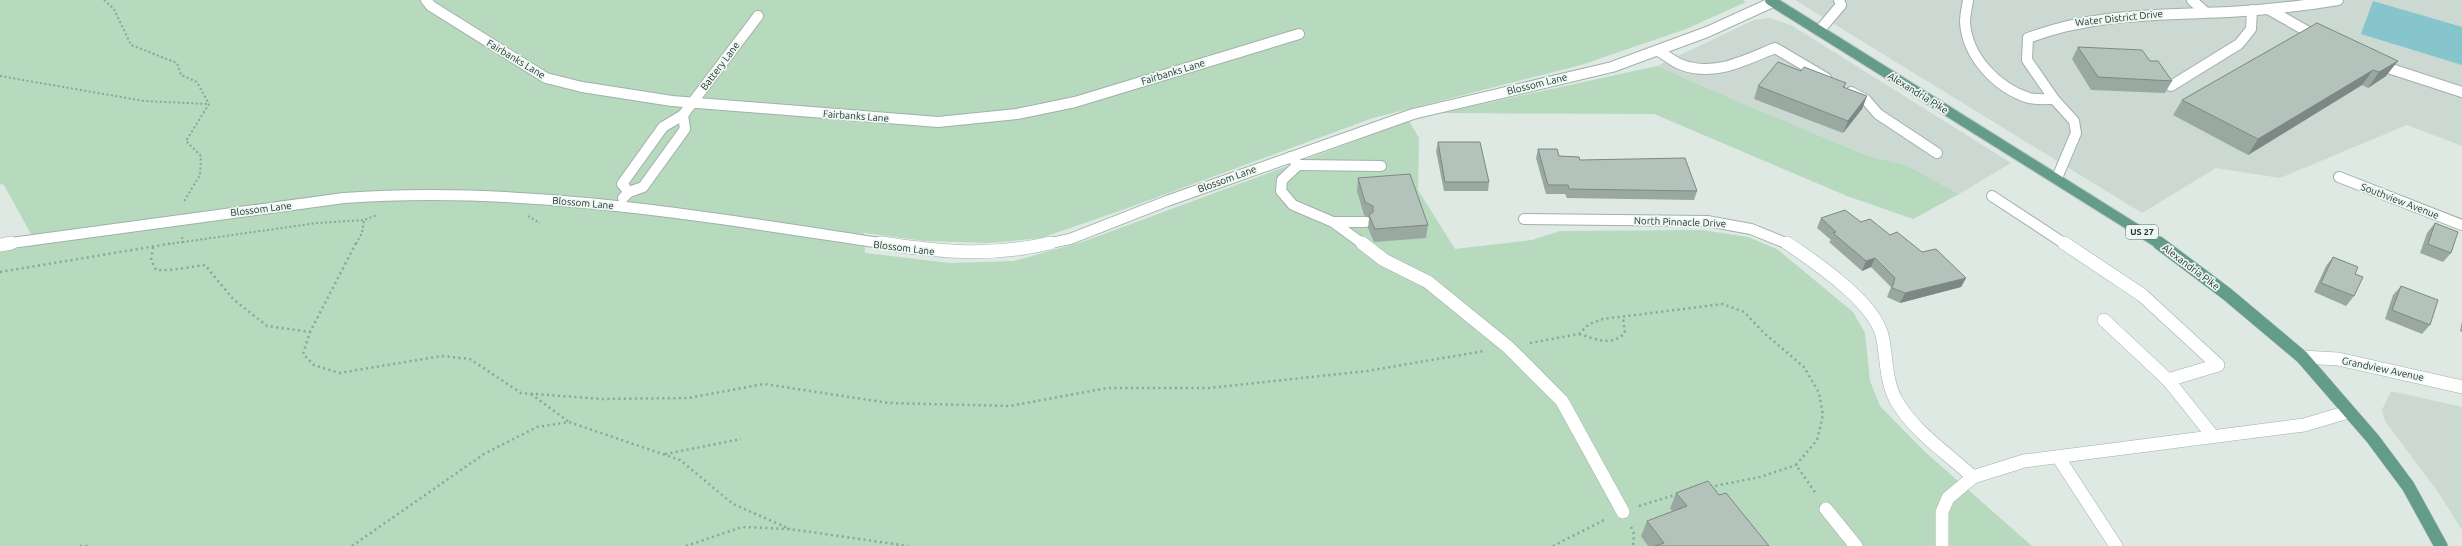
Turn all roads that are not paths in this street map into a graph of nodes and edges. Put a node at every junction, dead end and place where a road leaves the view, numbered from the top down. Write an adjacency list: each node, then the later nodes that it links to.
1 (426, 0): 21 (street, Fairbanks Lane)
2 (1839, 0): 13 (street)
3 (1968, 0): 20 (street)
4 (2192, 0): 11 (street)
5 (2274, 0): 8 (street)
6 (2338, 0): 8 (street, Water District Drive)
7 (1772, 1): 13 (main road, Alexandria Pike / US 27); 16 (street, Blossom Lane)
8 (2286, 8): 9 (street, Water District Drive)
9 (2268, 9): 10 (street, Water District Drive); 15 (street)
10 (2252, 10): 11 (street, Water District Drive); 18 (street)
11 (2205, 12): 20 (street, Water District Drive)
12 (758, 16): 21 (street, Battery Lane)
13 (1819, 31): 27 (main road, Alexandria Pike / US 27)
14 (1299, 34): 21 (street, Fairbanks Lane)
15 (2329, 43)
16 (1658, 51): 23 (street); 24 (street, Blossom Lane)
17 (2365, 59): 19 (street)
18 (2171, 86)
19 (2462, 92)
20 (2054, 99): 27 (street, Water District Drive)
21 (692, 103): 22 (street, Battery Lane)
22 (682, 115): 28 (street); 28 (street, Battery Lane)
23 (1937, 153)
24 (1295, 161): 25 (street); 30 (street, Blossom Lane); 32 (street)
25 (1381, 166)
26 (2339, 176): 34 (street, Southview Avenue)
27 (2057, 178): 37 (main road, Alexandria Pike / US 27)
28 (629, 192): 30 (street)
29 (1992, 196): 38 (street)
30 (616, 206): 35 (street, Blossom Lane)
31 (1524, 219): 43 (street, North Pinnacle Drive)
32 (1333, 222): 33 (street); 45 (street)
33 (1366, 222)
34 (2462, 225)
35 (0, 245)
36 (2104, 320): 38 (street)
37 (2302, 357): 39 (street, Grandview Avenue); 40 (main road, Alexandria Pike / US 27)
38 (2168, 380): 41 (street)
39 (2462, 387)
40 (2348, 412): 41 (street); 49 (main road, Alexandria Pike / US 27)
41 (2212, 435): 42 (street)
42 (2058, 457): 43 (street); 48 (street)
43 (1973, 477): 47 (street)
44 (1826, 509): 46 (street)
45 (1623, 512)
46 (1856, 546)
47 (1942, 546)
48 (2116, 546)
49 (2441, 546)

